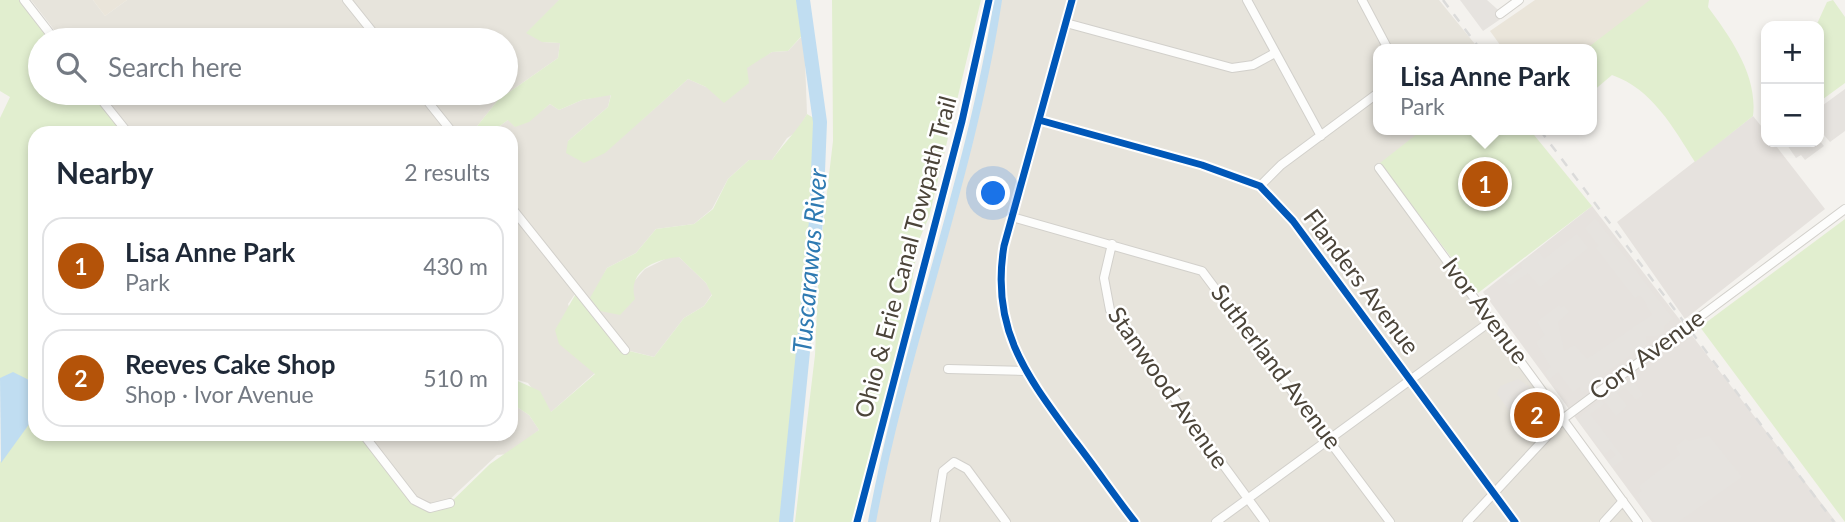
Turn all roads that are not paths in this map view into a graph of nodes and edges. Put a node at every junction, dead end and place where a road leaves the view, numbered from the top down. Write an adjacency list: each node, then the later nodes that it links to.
1 (24, 0): 9 (street)
2 (347, 0): 10 (street)
3 (1072, 0): 8 (street)
4 (1247, 0): 12 (street)
5 (1362, 0): 11 (street)
6 (1518, 0): 7 (street)
7 (1500, 14)
8 (1066, 23): 12 (street); 16 (street)
9 (46, 28)
10 (369, 28)
11 (1385, 44)
12 (1275, 53): 19 (street)
13 (1373, 97): 19 (street)
14 (106, 105): 17 (street)
15 (431, 105): 18 (street)
16 (1039, 120): 21 (street, Flanders Avenue); 24 (street)
17 (122, 126)
18 (447, 126)
19 (1321, 136): 21 (street)
20 (1379, 168): 26 (street, Ivor Avenue)
21 (1260, 186): 30 (street, Flanders Avenue)
22 (1845, 209): 31 (street, Cory Avenue)
23 (518, 215): 27 (street)
24 (1012, 217): 25 (street, Sutherland Avenue); 29 (street)
25 (1112, 244): 32 (street, Sutherland Avenue); 35 (street, Stanwood Avenue)
26 (1491, 321): 30 (street); 31 (street, Ivor Avenue)
27 (625, 350)
28 (948, 369): 29 (street)
29 (1025, 371): 40 (street)
30 (1411, 380): 32 (street); 34 (street, Flanders Avenue)
31 (1564, 418): 34 (street, Cory Avenue); 36 (street, Ivor Avenue)
32 (1330, 439): 35 (street); 43 (street, Sutherland Avenue)
33 (368, 441): 37 (street)
34 (1494, 493): 44 (street, Cory Avenue); 45 (street, Flanders Avenue)
35 (1248, 499): 41 (street); 42 (street, Stanwood Avenue)
36 (1623, 501): 46 (street); 47 (street, Ivor Avenue)
37 (450, 503)
38 (935, 522): 39 (street)
39 (1006, 522)
40 (1135, 522)
41 (1216, 522)
42 (1265, 522)
43 (1390, 522)
44 (1467, 522)
45 (1515, 522)
46 (1604, 522)
47 (1639, 522)

